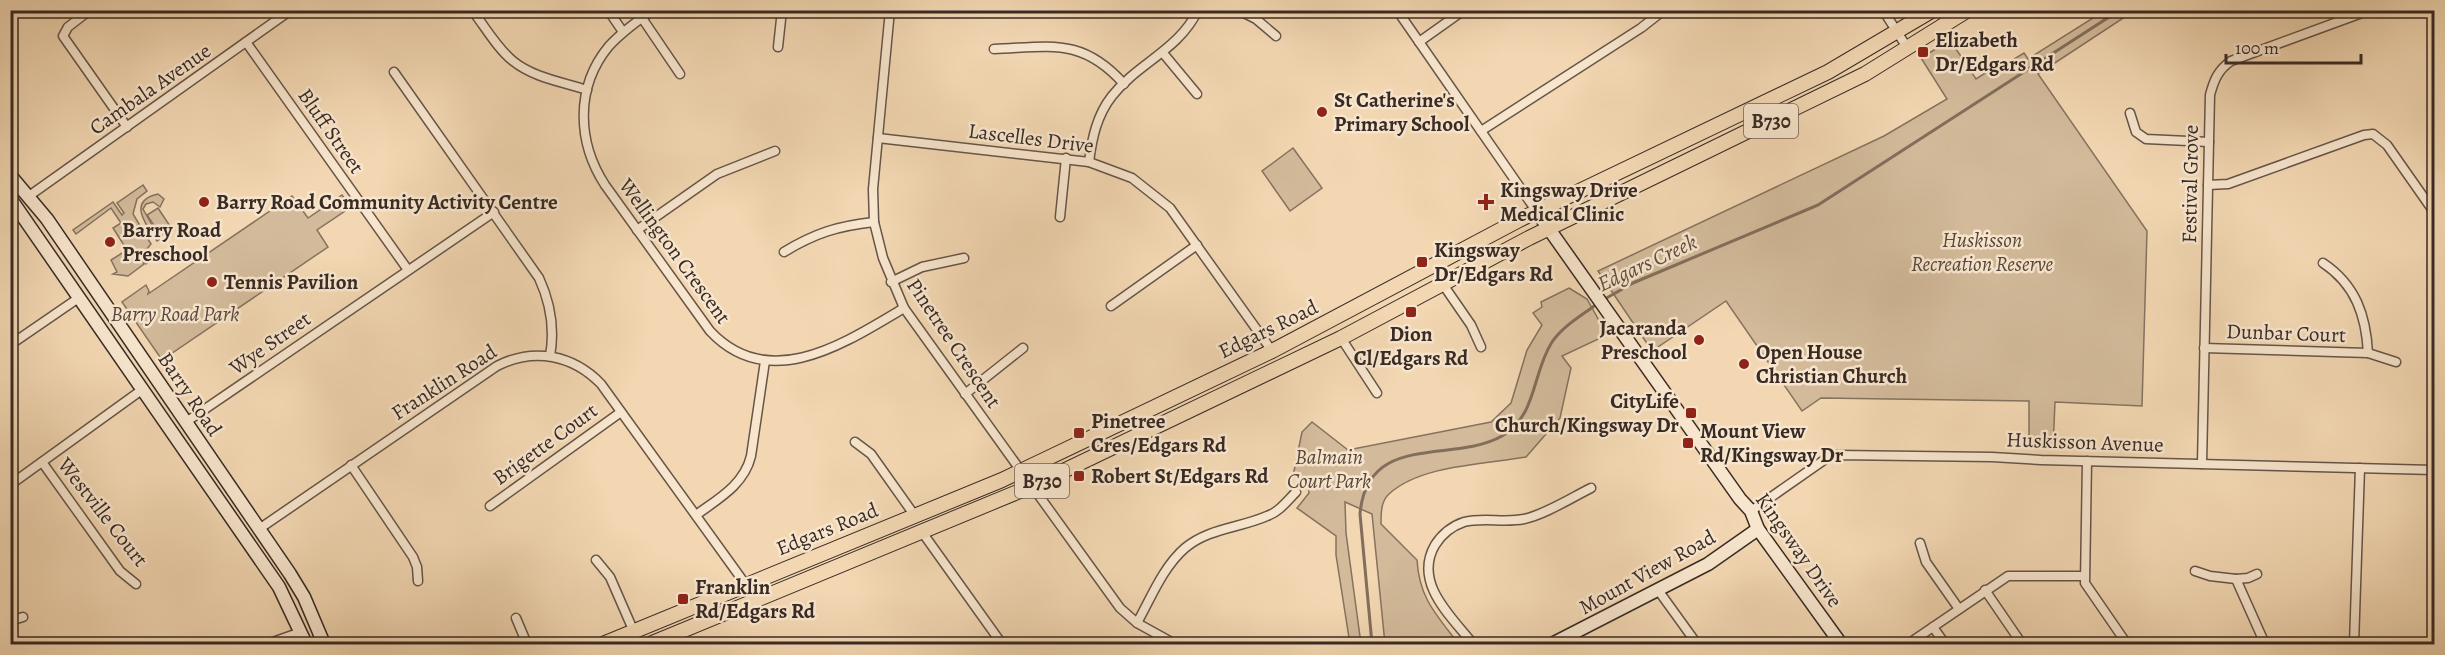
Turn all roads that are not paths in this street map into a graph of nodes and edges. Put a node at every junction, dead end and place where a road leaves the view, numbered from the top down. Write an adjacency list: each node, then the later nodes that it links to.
1 (90, 10): 33 (street)
2 (291, 10): 21 (street, Cambala Avenue)
3 (608, 10): 18 (street)
4 (653, 10): 17 (street, Wellington Crescent)
5 (782, 10): 23 (street)
6 (890, 10): 35 (street, Pinetree Crescent)
7 (1198, 10): 26 (street)
8 (1239, 10): 20 (street)
9 (1397, 10): 22 (street, Kingsway Drive)
10 (1464, 10): 22 (street)
11 (1664, 10): 34 (street)
12 (1883, 10): 19 (street)
13 (1933, 10): 19 (main road, Edgars Road / B730)
14 (1968, 10): 24 (main road, Edgars Road / B730)
15 (2370, 10): 36 (street, Festival Grove)
16 (475, 14): 30 (street)
17 (642, 18): 18 (street, Wellington Crescent); 28 (street)
18 (623, 32): 30 (street, Wellington Crescent)
19 (1898, 33): 24 (street); 45 (main road, Edgars Road / B730)
20 (1276, 36)
21 (246, 42): 33 (street, Cambala Avenue); 55 (street, Bluff Street)
22 (1419, 42): 34 (street, Kingsway Drive)
23 (778, 48)
24 (1908, 48): 49 (main road, Edgars Road / B730)
25 (994, 49): 29 (street)
26 (1163, 53): 29 (street); 31 (street)
27 (394, 72): 44 (street)
28 (680, 74)
29 (1124, 84): 39 (street)
30 (587, 90): 50 (street, Wellington Crescent)
31 (1197, 94)
32 (2130, 113): 36 (street)
33 (127, 127): 42 (street, Cambala Avenue)
34 (1481, 130): 45 (street, Kingsway Drive)
35 (878, 138): 38 (street, Lascelles Drive); 48 (street, Pinetree Crescent)
36 (2209, 142): 41 (street, Festival Grove)
37 (774, 151): 50 (street)
38 (1066, 158): 39 (street, Lascelles Drive); 47 (street)
39 (1089, 162): 51 (street, Lascelles Drive)
40 (10, 175): 42 (street, Barry Road)
41 (2208, 185): 46 (street); 67 (street, Festival Grove)
42 (30, 196): 43 (street); 78 (street, Barry Road)
43 (13, 202): 59 (street, Barry Road)
44 (494, 212): 55 (street, Wye Street); 70 (street)
45 (1537, 212): 49 (street, Kingsway Drive); 58 (main road, Edgars Road / B730)
46 (2434, 212)
47 (1060, 217)
48 (874, 222): 52 (street); 56 (street, Pinetree Crescent)
49 (1550, 228): 57 (main road, Edgars Road / B730); 93 (street, Kingsway Drive)
50 (637, 230): 71 (street, Wellington Crescent)
51 (1197, 245): 60 (street); 68 (street, Lascelles Drive)
52 (784, 252)
53 (964, 258): 56 (street)
54 (2324, 263): 69 (street, Dunbar Court)
55 (408, 270): 78 (street, Wye Street)
56 (891, 282): 61 (street, Pinetree Crescent)
57 (1442, 284): 62 (main road, Edgars Road / B730); 65 (street)
58 (1386, 293): 62 (main road); 68 (main road, Edgars Road / B730)
59 (80, 297): 64 (street); 73 (street, Barry Road)
60 (1110, 306)
61 (904, 308): 71 (street, Wellington Crescent); 75 (street, Pinetree Crescent)
62 (1395, 309): 63 (main road, Edgars Road / B730)
63 (1341, 338): 74 (street); 79 (main road, Edgars Road / B730)
64 (10, 345)
65 (1481, 347)
66 (1023, 348): 75 (street)
67 (2204, 348): 69 (street, Dunbar Court); 83 (street, Festival Grove)
68 (1272, 351): 76 (main road, Edgars Road / B730)
69 (2368, 353): 72 (street, Dunbar Court)
70 (550, 356): 77 (street, Franklin Road); 84 (street, Franklin Road)
71 (765, 361): 94 (street)
72 (2396, 362)
73 (143, 389): 82 (street); 99 (street, Barry Road)
74 (1377, 393)
75 (965, 394): 87 (street, Pinetree Crescent)
76 (1150, 410): 79 (main road); 87 (main road, Edgars Road / B730)
77 (621, 412): 92 (street, Brigette Court); 94 (street, Franklin Road)
78 (186, 422): 96 (street, Barry Road)
79 (1159, 426): 89 (main road, Edgars Road / B730)
80 (855, 442): 95 (street)
81 (2087, 461): 83 (street, Huskisson Avenue); 93 (street, Huskisson Avenue); 106 (street)
82 (42, 462): 88 (street); 109 (street, Westville Court)
83 (2202, 464): 85 (street, Huskisson Avenue)
84 (351, 465): 96 (street, Franklin Road); 108 (street)
85 (2360, 468): 86 (street, Huskisson Avenue); 138 (street)
86 (2434, 470)
87 (1021, 471): 95 (main road, Edgars Road / B730)
88 (10, 485)
89 (1032, 486): 98 (main road, Edgars Road / B730); 117 (street)
90 (1591, 488): 131 (street)
91 (1296, 492): 117 (street)
92 (490, 506)
93 (1751, 511): 97 (street, Kingsway Drive)
94 (696, 515): 110 (street, Franklin Road)
95 (915, 516): 101 (main road, Edgars Road / B730)
96 (259, 529): 99 (street); 125 (street, Barry Road)
97 (1758, 529): 111 (street, Mount View Road); 121 (street, Kingsway Drive)
98 (922, 532): 103 (main road, Edgars Road / B730); 129 (street)
99 (245, 538): 119 (street, Barry Road)
100 (1920, 543): 113 (street)
101 (832, 550): 103 (main road); 110 (main road, Edgars Road / B730)
102 (596, 560): 120 (street)
103 (839, 567): 128 (main road, Edgars Road / B730)
104 (2195, 570): 107 (street)
105 (2257, 574): 107 (street)
106 (2084, 576): 112 (street); 136 (street)
107 (2236, 579): 137 (street)
108 (418, 581)
109 (136, 584)
110 (746, 585): 120 (main road, Edgars Road / B730)
111 (1658, 590): 122 (street, Mount View Road); 132 (street)
112 (1985, 590): 113 (street); 135 (street)
113 (1959, 609): 118 (street)
114 (24, 617): 116 (street)
115 (516, 618): 126 (street)
116 (10, 621)
117 (1137, 623): 130 (street)
118 (1933, 627): 133 (street); 134 (street)
119 (301, 632): 123 (street); 124 (street, Barry Road)
120 (634, 632): 127 (main road, Edgars Road / B730)
121 (1841, 643)
122 (1556, 644)
123 (267, 645)
124 (306, 645)
125 (324, 645)
126 (527, 645)
127 (603, 645)
128 (650, 645)
129 (1002, 645)
130 (1175, 645)
131 (1473, 645)
132 (1697, 645)
133 (1908, 645)
134 (1945, 645)
135 (2022, 645)
136 (2127, 645)
137 (2265, 645)
138 (2354, 645)

